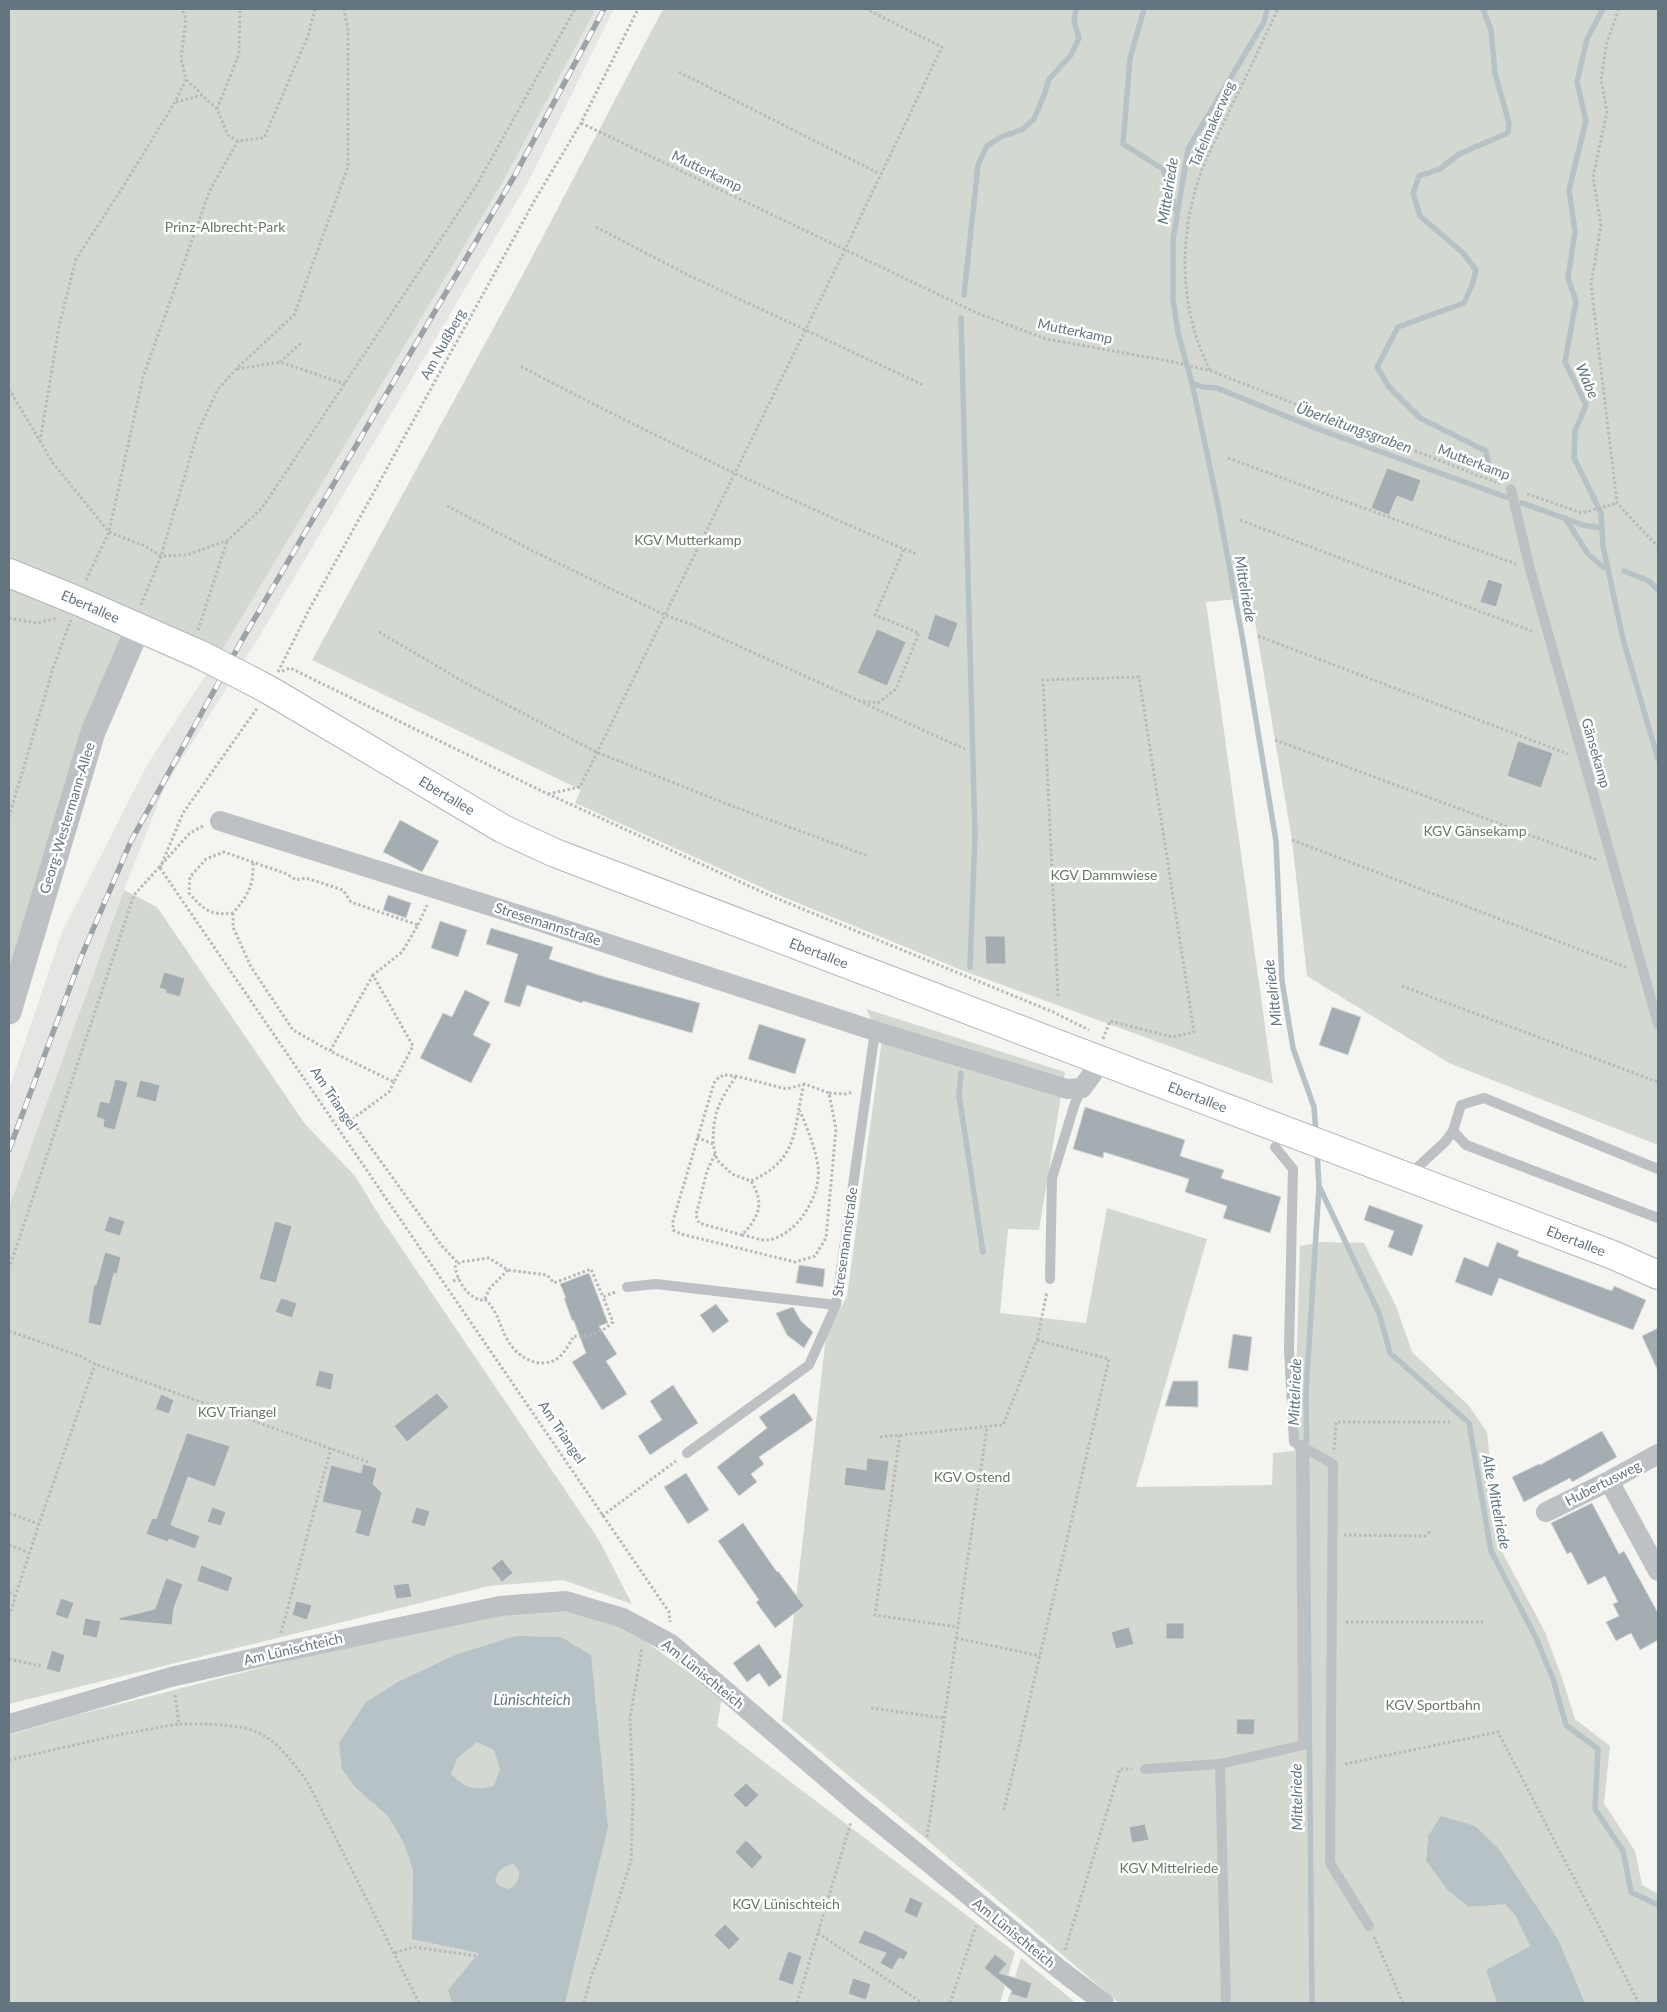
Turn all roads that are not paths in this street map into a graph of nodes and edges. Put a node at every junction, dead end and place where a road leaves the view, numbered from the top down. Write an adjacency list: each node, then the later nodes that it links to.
1 (1511, 489): 6 (lane, Gänsekamp)
2 (9, 573): 3 (main road, Ebertallee)
3 (139, 617): 5 (street, Georg-Westermann-Allee); 8 (main road, Ebertallee, bridge)
4 (220, 820): 7 (street, Stresemannstraße)
5 (9, 1012)
6 (1658, 1024)
7 (874, 1031): 9 (street, Stresemannstraße); 18 (lane, Stresemannstraße)
8 (1100, 1042): 9 (street); 11 (main road, Ebertallee)
9 (1082, 1088): 16 (lane)
10 (1453, 1132): 12 (lane); 13 (lane); 14 (lane)
11 (1287, 1141): 13 (main road, Ebertallee); 19 (lane)
12 (1658, 1168)
13 (1407, 1176): 15 (main road, Ebertallee)
14 (1658, 1218)
15 (1658, 1275)
16 (1050, 1279)
17 (627, 1287): 18 (lane, Stresemannstraße)
18 (836, 1305): 20 (lane)
19 (1301, 1445): 26 (lane); 28 (lane)
20 (687, 1453)
21 (1658, 1454): 22 (street, Hubertusweg)
22 (1609, 1481): 23 (street, Hubertusweg); 24 (street)
23 (1546, 1512)
24 (1658, 1571)
25 (9, 1724): 29 (street, Am Lünischteich)
26 (1220, 1764): 27 (lane); 30 (lane)
27 (1146, 1769)
28 (1369, 1926)
29 (1104, 2003)
30 (1226, 2003)

